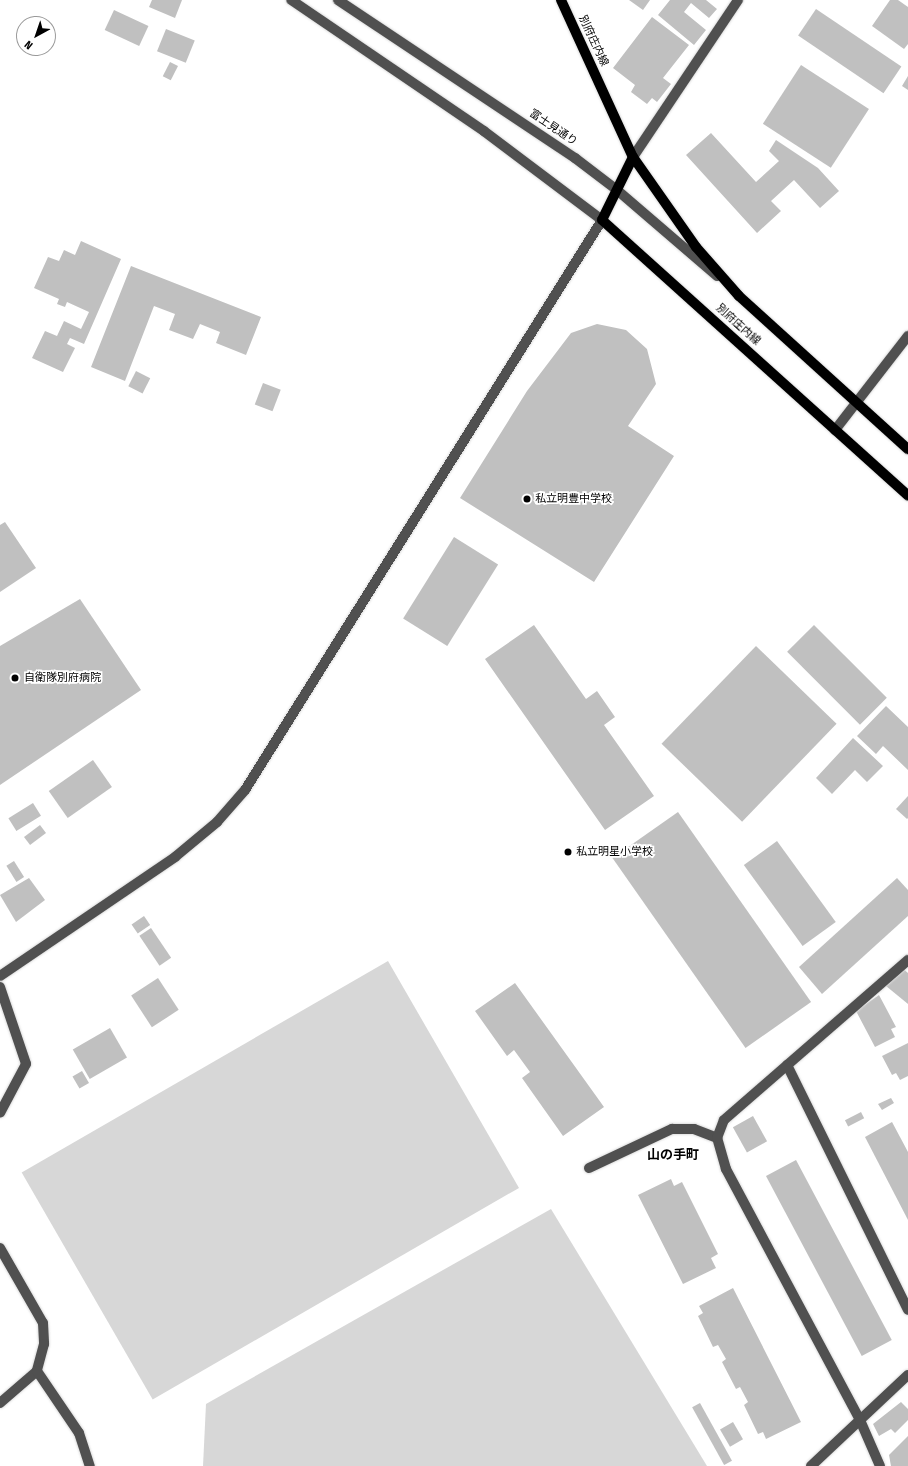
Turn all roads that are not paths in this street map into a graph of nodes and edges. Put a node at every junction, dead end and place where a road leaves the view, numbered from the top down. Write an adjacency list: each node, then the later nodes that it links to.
1 (291, 0): 7 (street)
2 (338, 0): 6 (street, 富士見通り)
3 (561, 0): 5 (main road, 別府庄内線)
4 (738, 0): 5 (street)
5 (633, 157): 6 (main road); 8 (main road, 別府庄内線)
6 (617, 190): 7 (main road); 8 (street, 富士見通り)
7 (602, 220): 11 (main road, 別府庄内線); 15 (street)
8 (739, 296): 10 (main road, 別府庄内線)
9 (908, 336): 10 (street)
10 (858, 403): 11 (street); 12 (main road, 別府庄内線)
11 (834, 430): 13 (main road, 別府庄内線)
12 (908, 448)
13 (908, 496)
14 (908, 960): 17 (street)
15 (0, 976)
16 (0, 987): 18 (street)
17 (787, 1065): 19 (street); 22 (street)
18 (0, 1113)
19 (717, 1138): 20 (street); 26 (street)
20 (589, 1168)
21 (0, 1248): 23 (street)
22 (908, 1310)
23 (37, 1371): 25 (street); 27 (street)
24 (908, 1375): 26 (street)
25 (0, 1403)
26 (860, 1420): 28 (street); 29 (street)
27 (90, 1466)
28 (811, 1466)
29 (880, 1466)

